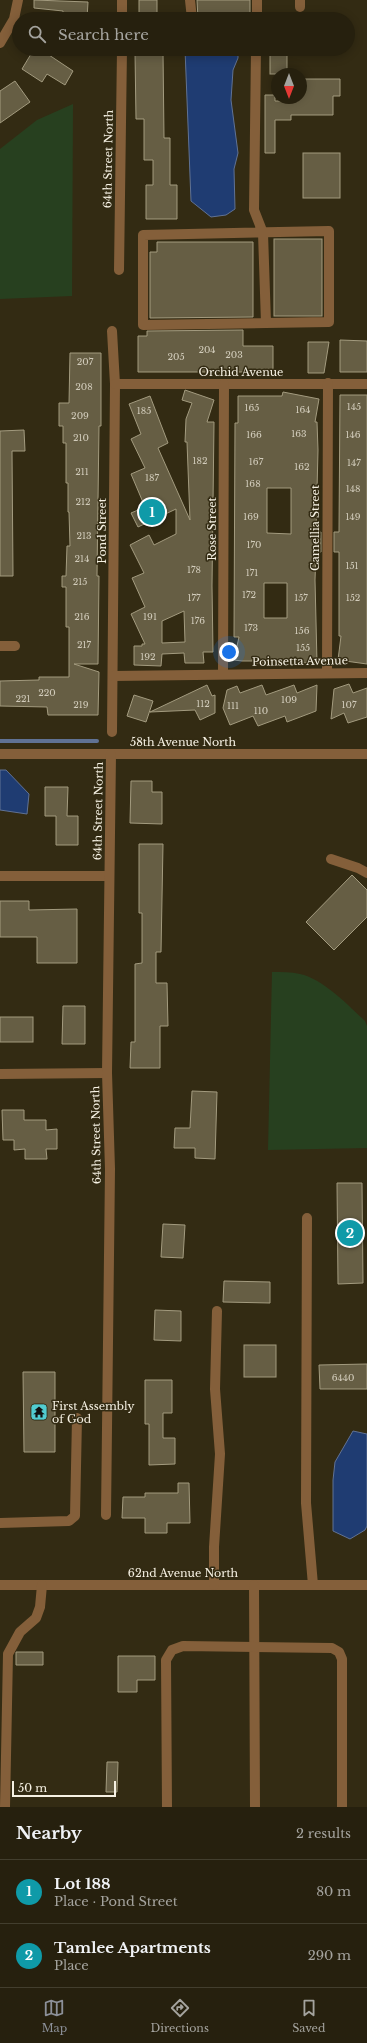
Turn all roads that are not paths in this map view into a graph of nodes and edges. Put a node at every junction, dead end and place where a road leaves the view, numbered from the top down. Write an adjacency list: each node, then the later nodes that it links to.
1 (18, 0): 5 (street)
2 (122, 0): 6 (street)
3 (190, 0): 7 (street)
4 (257, 0): 8 (street)
5 (15, 12)
6 (122, 12)
7 (191, 12)
8 (257, 12)
9 (12, 22): 10 (street)
10 (0, 43)
11 (122, 56): 14 (street, 64th Street North)
12 (256, 56): 13 (street)
13 (263, 234): 15 (street); 15 (street); 15 (street)
14 (119, 270)
15 (266, 323)
16 (112, 331): 18 (street, Pond Street)
17 (328, 383): 19 (street, Orchid Avenue); 20 (street, Orchid Avenue); 23 (street, Camellia Street)
18 (115, 384): 19 (street, Orchid Avenue); 26 (street, Pond Street)
19 (224, 384): 25 (street, Rose Street)
20 (367, 384)
21 (0, 646): 22 (street)
22 (15, 646)
23 (326, 673): 24 (street, Poinsetta Avenue); 25 (street, Poinsetta Avenue)
24 (367, 673)
25 (223, 674): 26 (street, Poinsetta Avenue)
26 (113, 676): 27 (street, Pond Street)
27 (112, 732)
28 (0, 754): 29 (street, 58th Avenue North)
29 (111, 754): 30 (street, 58th Avenue North); 34 (street, 64th Street North)
30 (367, 754)
31 (331, 859): 32 (street)
32 (367, 873)
33 (0, 876): 34 (street)
34 (109, 876): 35 (street, 64th Street North)
35 (107, 1073): 36 (street); 40 (street, 64th Street North)
36 (0, 1074)
37 (307, 1218): 46 (street)
38 (217, 1311): 44 (street)
39 (77, 1418): 41 (street)
40 (106, 1515)
41 (0, 1523)
42 (0, 1585): 43 (street, 62nd Avenue North)
43 (42, 1585): 44 (street, 62nd Avenue North); 49 (street)
44 (214, 1585): 45 (street, 62nd Avenue North)
45 (254, 1585): 46 (street, 62nd Avenue North); 48 (street)
46 (313, 1585): 47 (street, 62nd Avenue North)
47 (367, 1585)
48 (254, 1646): 50 (street); 51 (street); 52 (street)
49 (6, 1807)
50 (167, 1807)
51 (255, 1807)
52 (342, 1807)

